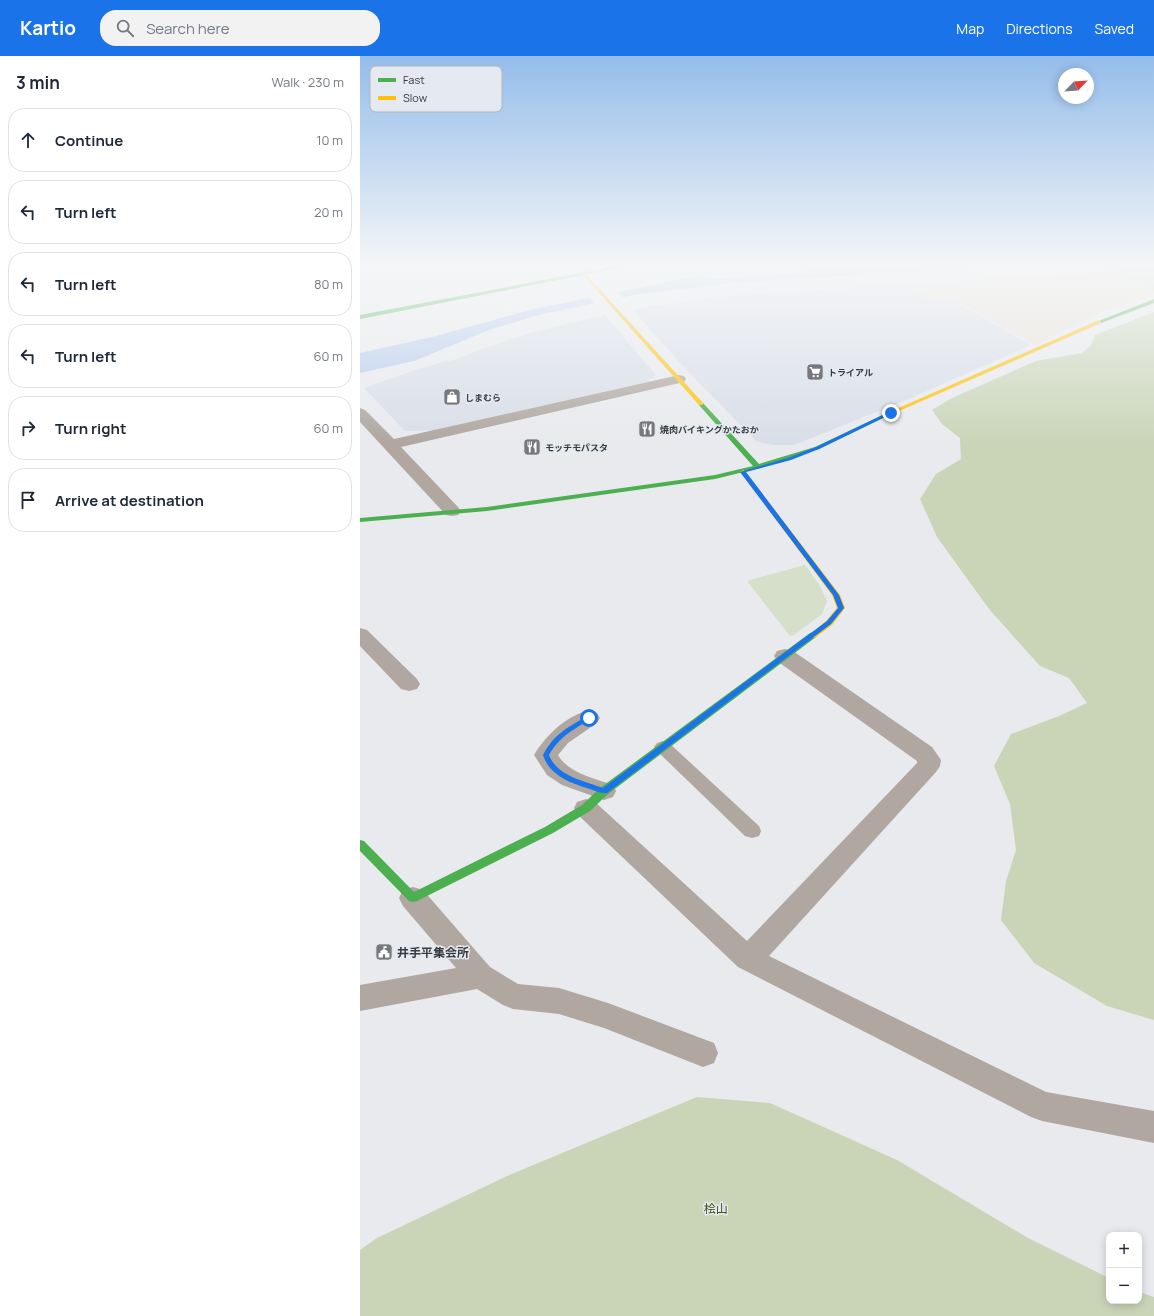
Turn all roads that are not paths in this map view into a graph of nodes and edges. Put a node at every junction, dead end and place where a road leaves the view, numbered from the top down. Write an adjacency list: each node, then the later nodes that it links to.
1 (631, 325): 3 (street)
2 (1092, 325): 6 (street)
3 (680, 379): 5 (street); 6 (street)
4 (360, 413): 5 (street)
5 (390, 445): 8 (street)
6 (758, 468): 7 (street)
7 (743, 472): 8 (street); 11 (street)
8 (452, 511): 9 (street)
9 (360, 520)
10 (360, 634): 12 (street)
11 (785, 656): 14 (street); 20 (street)
12 (409, 684)
13 (589, 718): 15 (street)
14 (663, 747): 15 (street); 17 (lane)
15 (604, 791): 16 (street)
16 (586, 808): 19 (street); 20 (street)
17 (752, 831)
18 (360, 844): 19 (street)
19 (414, 898): 21 (street)
20 (748, 959): 24 (street)
21 (480, 976): 22 (street); 23 (street)
22 (360, 998)
23 (703, 1053)
24 (1154, 1127)

